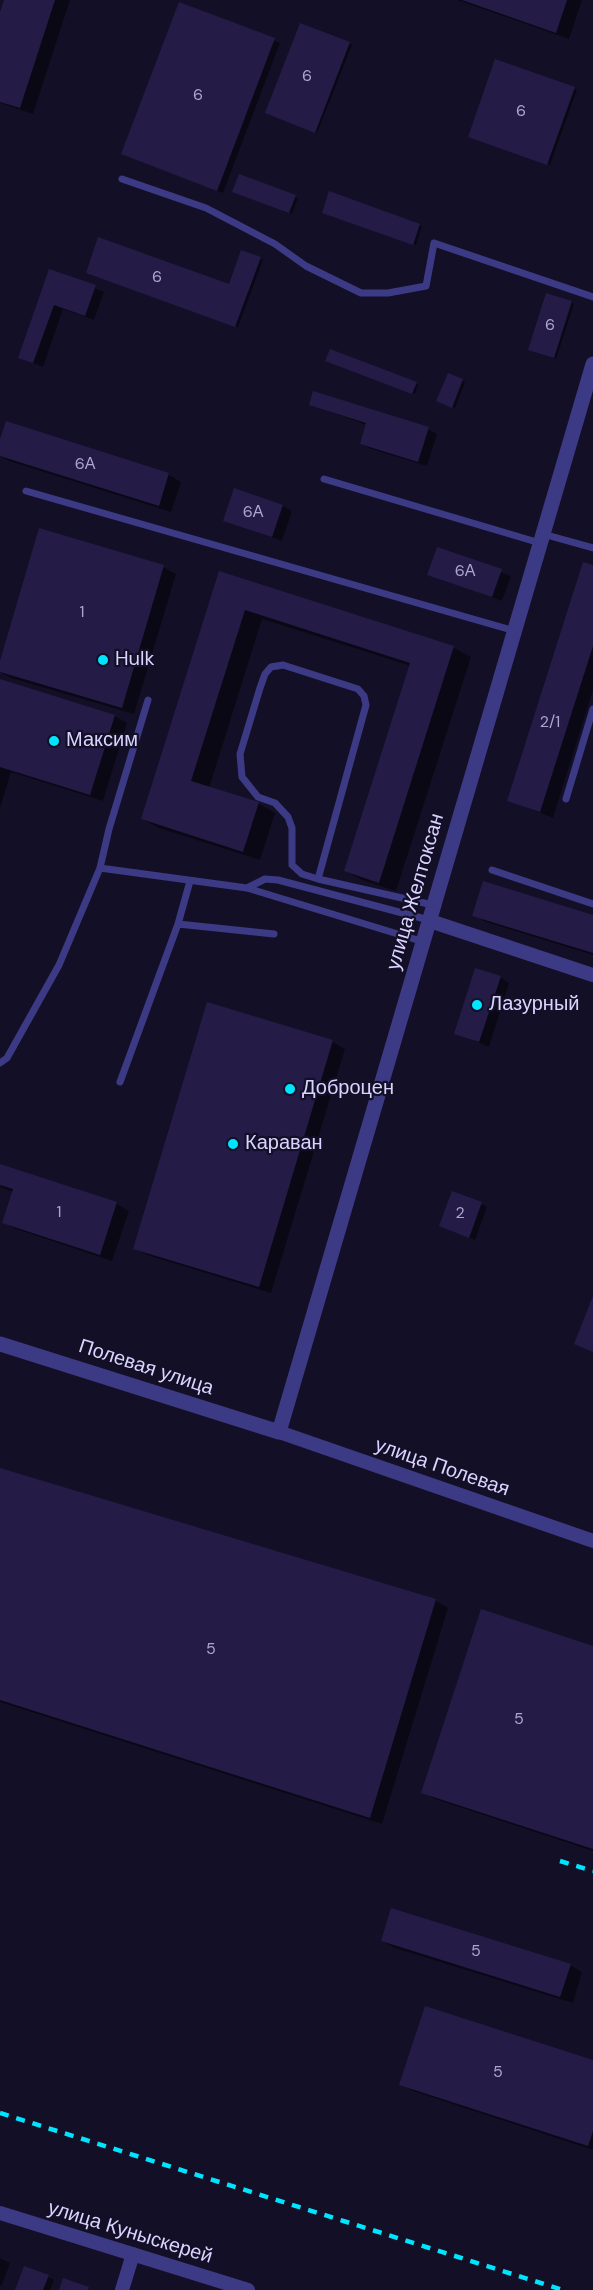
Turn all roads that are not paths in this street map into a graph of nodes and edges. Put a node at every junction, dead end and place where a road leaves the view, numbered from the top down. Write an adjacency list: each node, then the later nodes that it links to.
1 (122, 179): 2 (lane)
2 (593, 297)
3 (593, 364): 6 (street, улица Желтоксан)
4 (324, 479): 6 (lane)
5 (26, 491): 8 (lane)
6 (542, 538): 7 (lane); 8 (street, улица Желтоксан)
7 (593, 548)
8 (514, 631): 18 (street, улица Желтоксан)
9 (148, 700): 12 (lane)
10 (593, 709): 11 (lane)
11 (566, 798)
12 (100, 868): 15 (lane); 24 (lane)
13 (492, 870): 17 (lane)
14 (318, 879): 14 (lane); 18 (lane)
15 (190, 881): 16 (lane); 20 (lane)
16 (247, 888): 19 (lane); 22 (lane)
17 (593, 904)
18 (435, 905): 19 (street, улица Желтоксан)
19 (430, 921): 22 (street, улица Желтоксан); 23 (street)
20 (178, 924): 21 (lane); 25 (lane)
21 (274, 934)
22 (424, 942): 27 (street, улица Желтоксан)
23 (593, 975)
24 (0, 1063)
25 (120, 1082)
26 (0, 1344): 27 (street, Полевая улица)
27 (279, 1432): 28 (street, улица Полевая)
28 (593, 1541)
29 (0, 2212): 30 (street, улица Куныскерей)
30 (133, 2254): 31 (street); 32 (street, улица Куныскерей)
31 (122, 2290)
32 (248, 2290)

